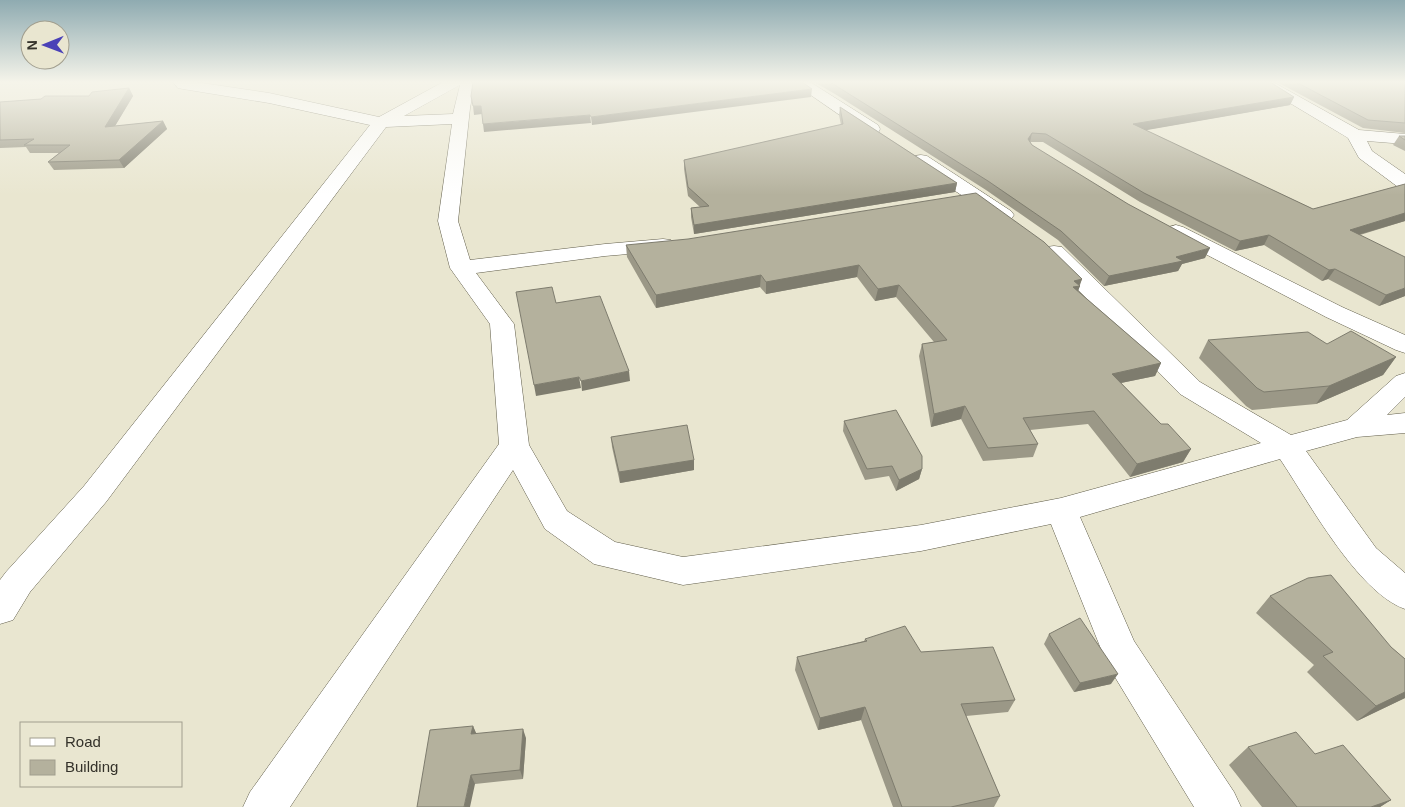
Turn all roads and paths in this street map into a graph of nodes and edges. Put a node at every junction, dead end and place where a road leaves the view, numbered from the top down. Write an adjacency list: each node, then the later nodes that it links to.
1 (461, 119): 15 (street)
2 (370, 120): 7 (street)
3 (385, 120): 7 (street)
4 (443, 120): 7 (street)
5 (858, 120): 11 (street)
6 (1327, 120): 8 (street)
7 (381, 122): 24 (street)
8 (1355, 136): 9 (street); 10 (street)
9 (1405, 139)
10 (1405, 183)
11 (978, 196): 12 (street); 21 (street)
12 (949, 201)
13 (1158, 222): 16 (street)
14 (678, 243): 15 (street)
15 (461, 268): 20 (street)
16 (1405, 345)
17 (1405, 382): 19 (street)
18 (1405, 423): 19 (street)
19 (1357, 427): 21 (street)
20 (514, 446): 22 (street); 25 (street)
21 (1287, 446): 22 (street); 23 (street)
22 (1061, 510): 26 (street)
23 (1405, 594)
24 (0, 609)
25 (265, 807)
26 (1219, 807)

